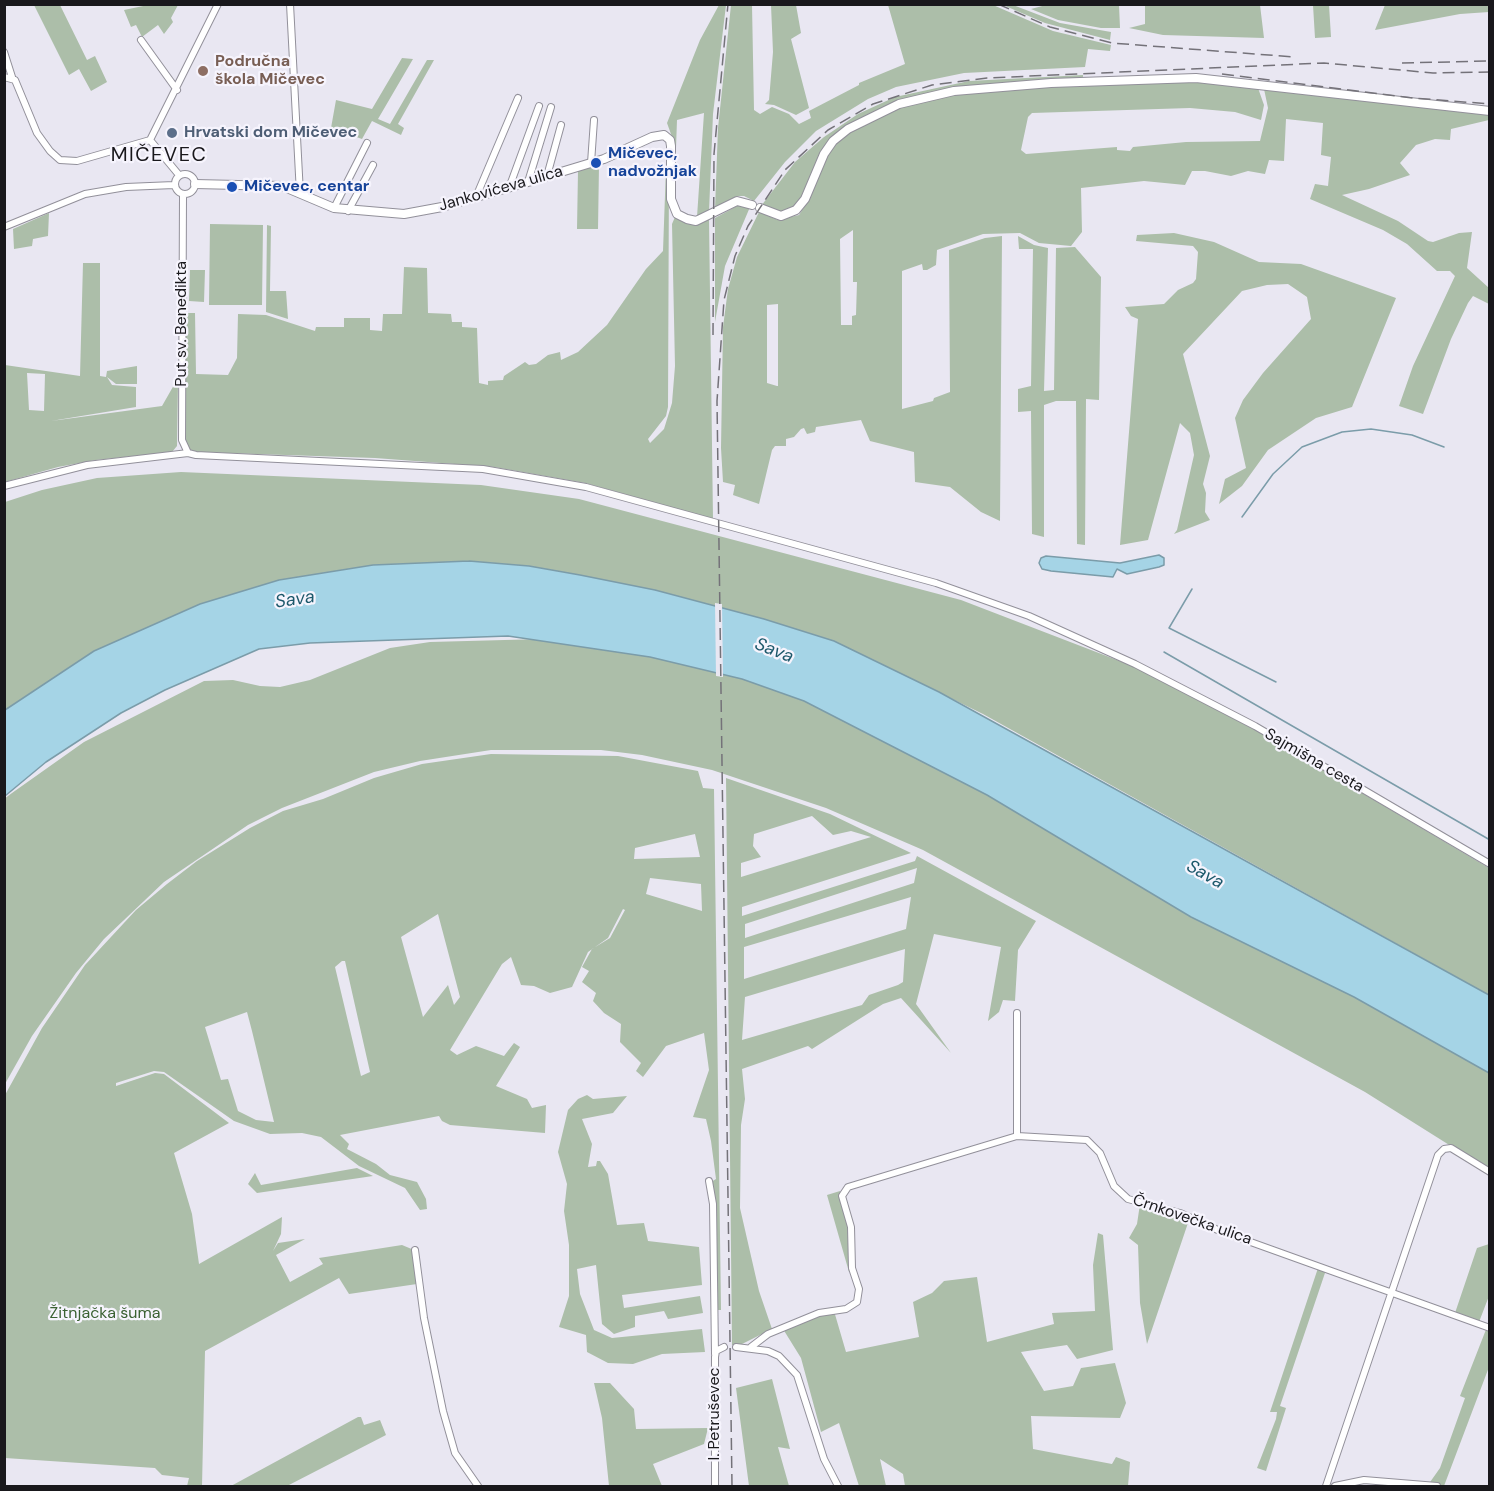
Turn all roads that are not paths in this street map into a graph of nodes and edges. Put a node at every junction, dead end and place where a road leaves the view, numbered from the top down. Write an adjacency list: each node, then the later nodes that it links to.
1 (218, 4): 6 (street)
2 (290, 4): 24 (street)
3 (141, 40): 6 (street)
4 (4, 52): 5 (street)
5 (8, 77): 13 (street)
6 (177, 90): 13 (street)
7 (518, 98): 25 (street)
8 (539, 106): 22 (street)
9 (552, 106): 19 (street)
10 (1490, 111): 15 (main road, Jankovićeva ulica)
11 (594, 120): 15 (street)
12 (561, 125): 18 (street)
13 (150, 140): 17 (street)
14 (367, 143): 26 (street)
15 (591, 163): 18 (main road, Jankovićeva ulica)
16 (373, 165): 27 (street)
17 (179, 175): 20 (street); 21 (street)
18 (548, 176): 19 (main road, Jankovićeva ulica)
19 (528, 182): 22 (main road, Jankovićeva ulica)
20 (195, 184): 23 (street); 24 (main road, Jankovićeva ulica)
21 (174, 185): 23 (street); 28 (street)
22 (509, 188): 25 (main road, Jankovićeva ulica)
23 (183, 194): 29 (street, Put sv. Benedikta)
24 (300, 194): 26 (main road, Jankovićeva ulica)
25 (476, 197): 27 (main road, Jankovićeva ulica)
26 (334, 208): 27 (main road, Jankovićeva ulica)
27 (348, 211)
28 (5, 226)
29 (188, 453): 30 (street, Sajmišna cesta); 31 (street, Sajmišna cesta)
30 (4, 486)
31 (1490, 864)
32 (1017, 1012): 33 (street)
33 (1017, 1136): 37 (street, Črnkovečka ulica); 41 (street, Črnkovečka ulica)
34 (1490, 1172): 37 (street)
35 (709, 1181): 42 (street)
36 (416, 1250): 43 (street)
37 (1391, 1292): 38 (street, Črnkovečka ulica); 46 (street)
38 (1490, 1328)
39 (724, 1347): 42 (street, I. Petruševec)
40 (736, 1347): 41 (street, I. Petruševec)
41 (751, 1347): 45 (street, I. Petruševec)
42 (715, 1354): 44 (street, I. Petruševec)
43 (478, 1486)
44 (715, 1486)
45 (838, 1486)
46 (1326, 1486)
47 (1335, 1486): 48 (street)
48 (1437, 1486)

